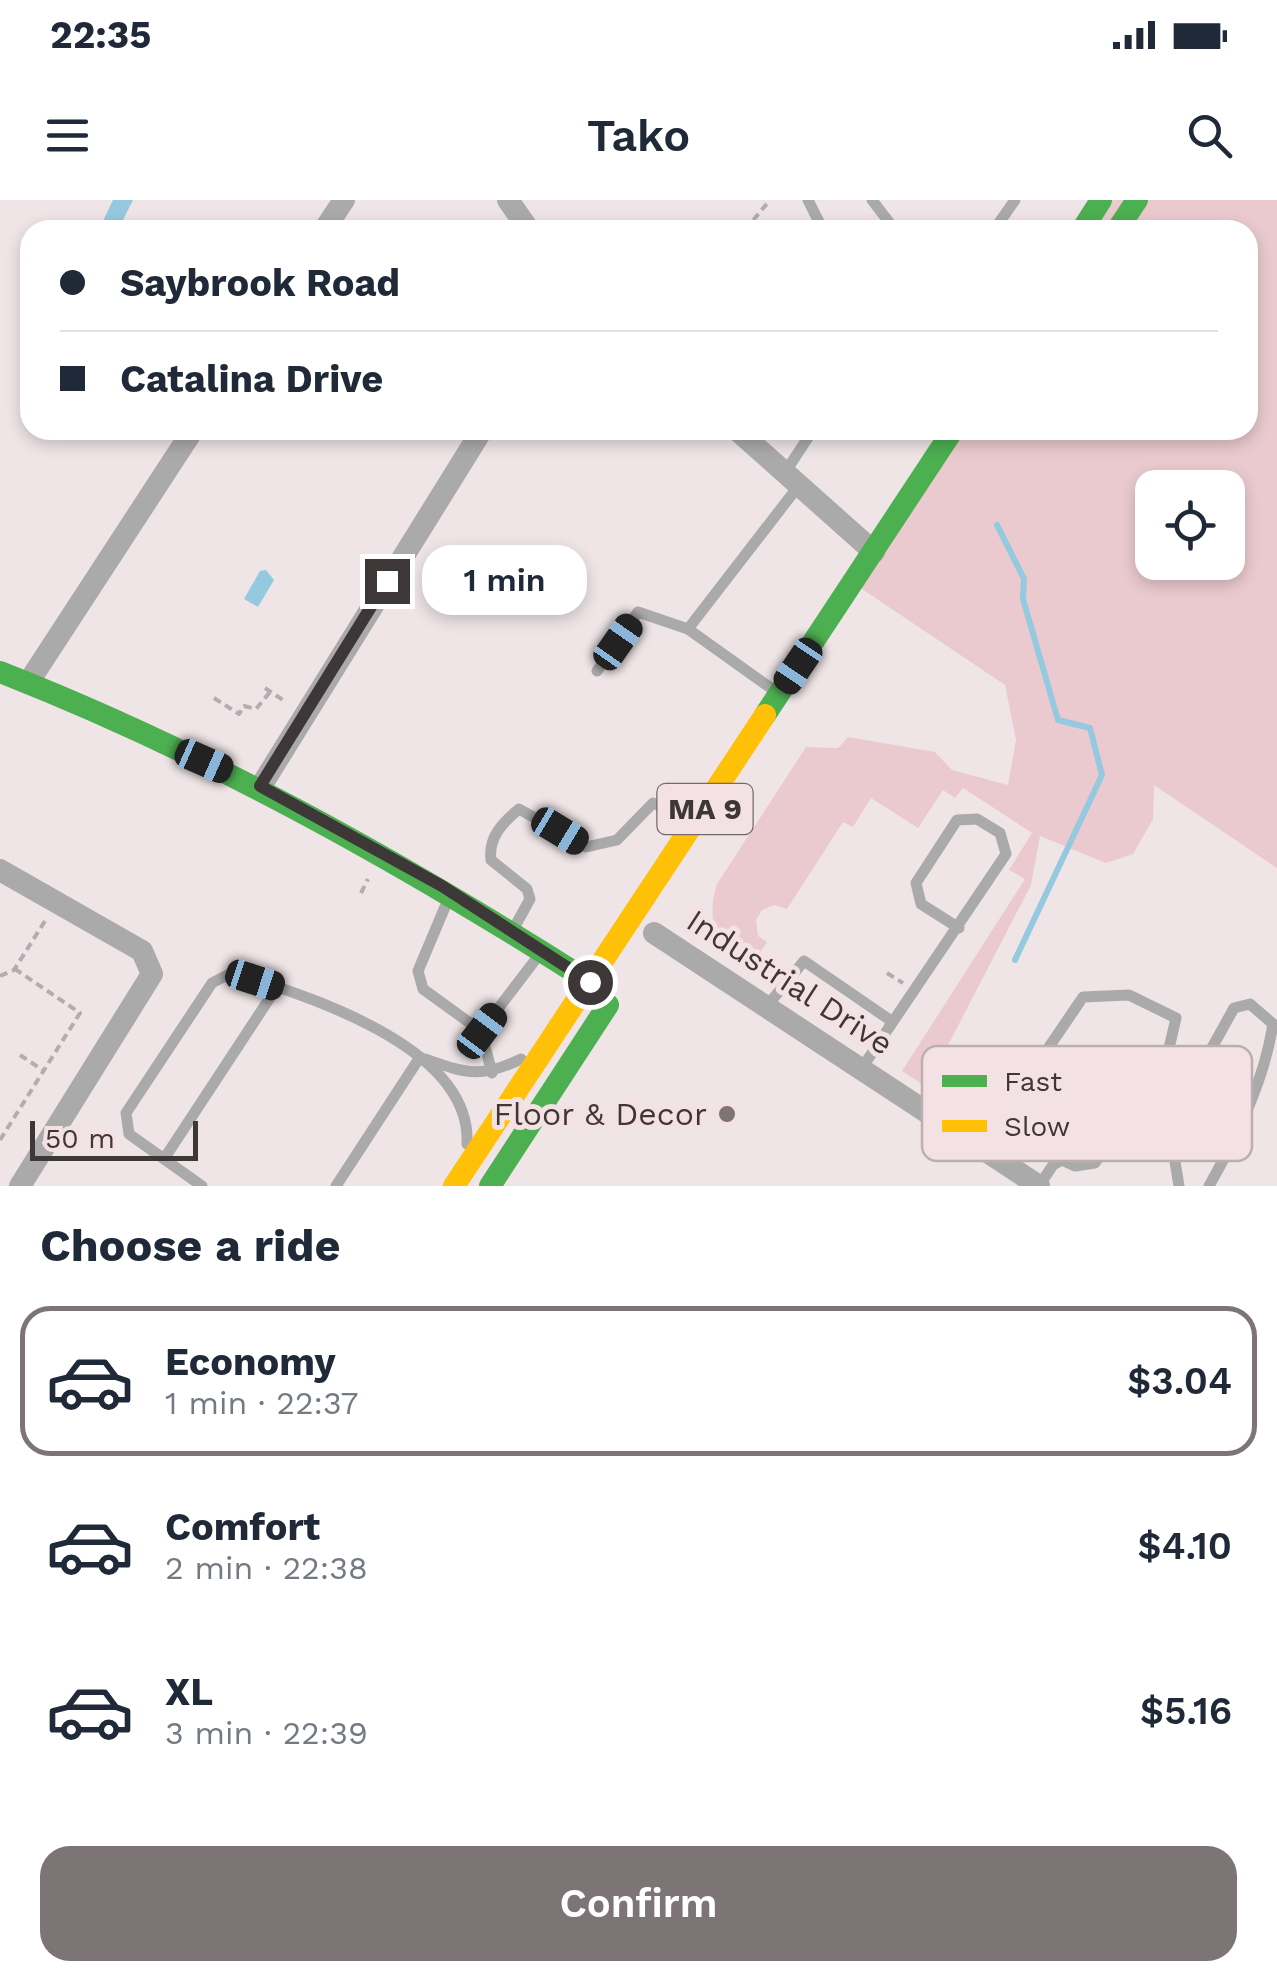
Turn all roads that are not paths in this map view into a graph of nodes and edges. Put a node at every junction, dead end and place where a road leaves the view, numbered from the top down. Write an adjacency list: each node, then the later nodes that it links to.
1 (872, 200): 2 (lane)
2 (887, 220)
3 (186, 440): 15 (street)
4 (476, 440): 17 (street)
5 (749, 440): 9 (street)
6 (808, 440): 9 (lane)
7 (960, 440): 10 (main road, MA 9)
8 (961, 440): 11 (main road, MA 9)
9 (793, 478): 10 (street); 12 (lane)
10 (874, 552): 16 (main road, MA 9)
11 (886, 575)
12 (688, 629): 13 (lane); 16 (lane)
13 (598, 670)
14 (0, 672): 15 (main road)
15 (28, 682): 17 (main road)
16 (780, 695): 18 (main road, MA 9)
17 (260, 786): 20 (main road)
18 (696, 823): 22 (lane); 25 (main road, MA 9)
19 (0, 870): 48 (street)
20 (451, 892): 22 (main road); 30 (lane)
21 (958, 928): 21 (lane); 29 (lane)
22 (512, 931): 24 (main road)
23 (654, 933): 28 (street, Industrial Drive)
24 (542, 951): 25 (main road); 30 (lane)
25 (590, 982): 31 (main road, MA 9)
26 (622, 983): 51 (main road)
27 (278, 987): 35 (lane); 40 (lane); 40 (lane)
28 (767, 1006): 29 (lane); 36 (street, Industrial Drive)
29 (890, 1026): 36 (lane)
30 (482, 1031): 37 (lane)
31 (547, 1046): 37 (lane); 47 (main road, MA 9)
32 (1050, 1046): 33 (lane)
33 (1170, 1046)
34 (1213, 1046): 38 (lane)
35 (420, 1058): 37 (lane); 47 (lane); 50 (lane)
36 (862, 1068): 39 (street, Industrial Drive)
37 (492, 1073)
38 (1252, 1097)
39 (922, 1107)
40 (164, 1159): 49 (lane)
41 (1003, 1161): 52 (street, Industrial Drive)
42 (1060, 1161): 52 (lane)
43 (1064, 1161): 44 (lane)
44 (1095, 1161)
45 (1175, 1161): 53 (lane)
46 (1222, 1161): 54 (lane)
47 (460, 1177)
48 (20, 1186)
49 (202, 1186)
50 (336, 1186)
51 (490, 1186)
52 (1039, 1186)
53 (1180, 1186)
54 (1209, 1186)

